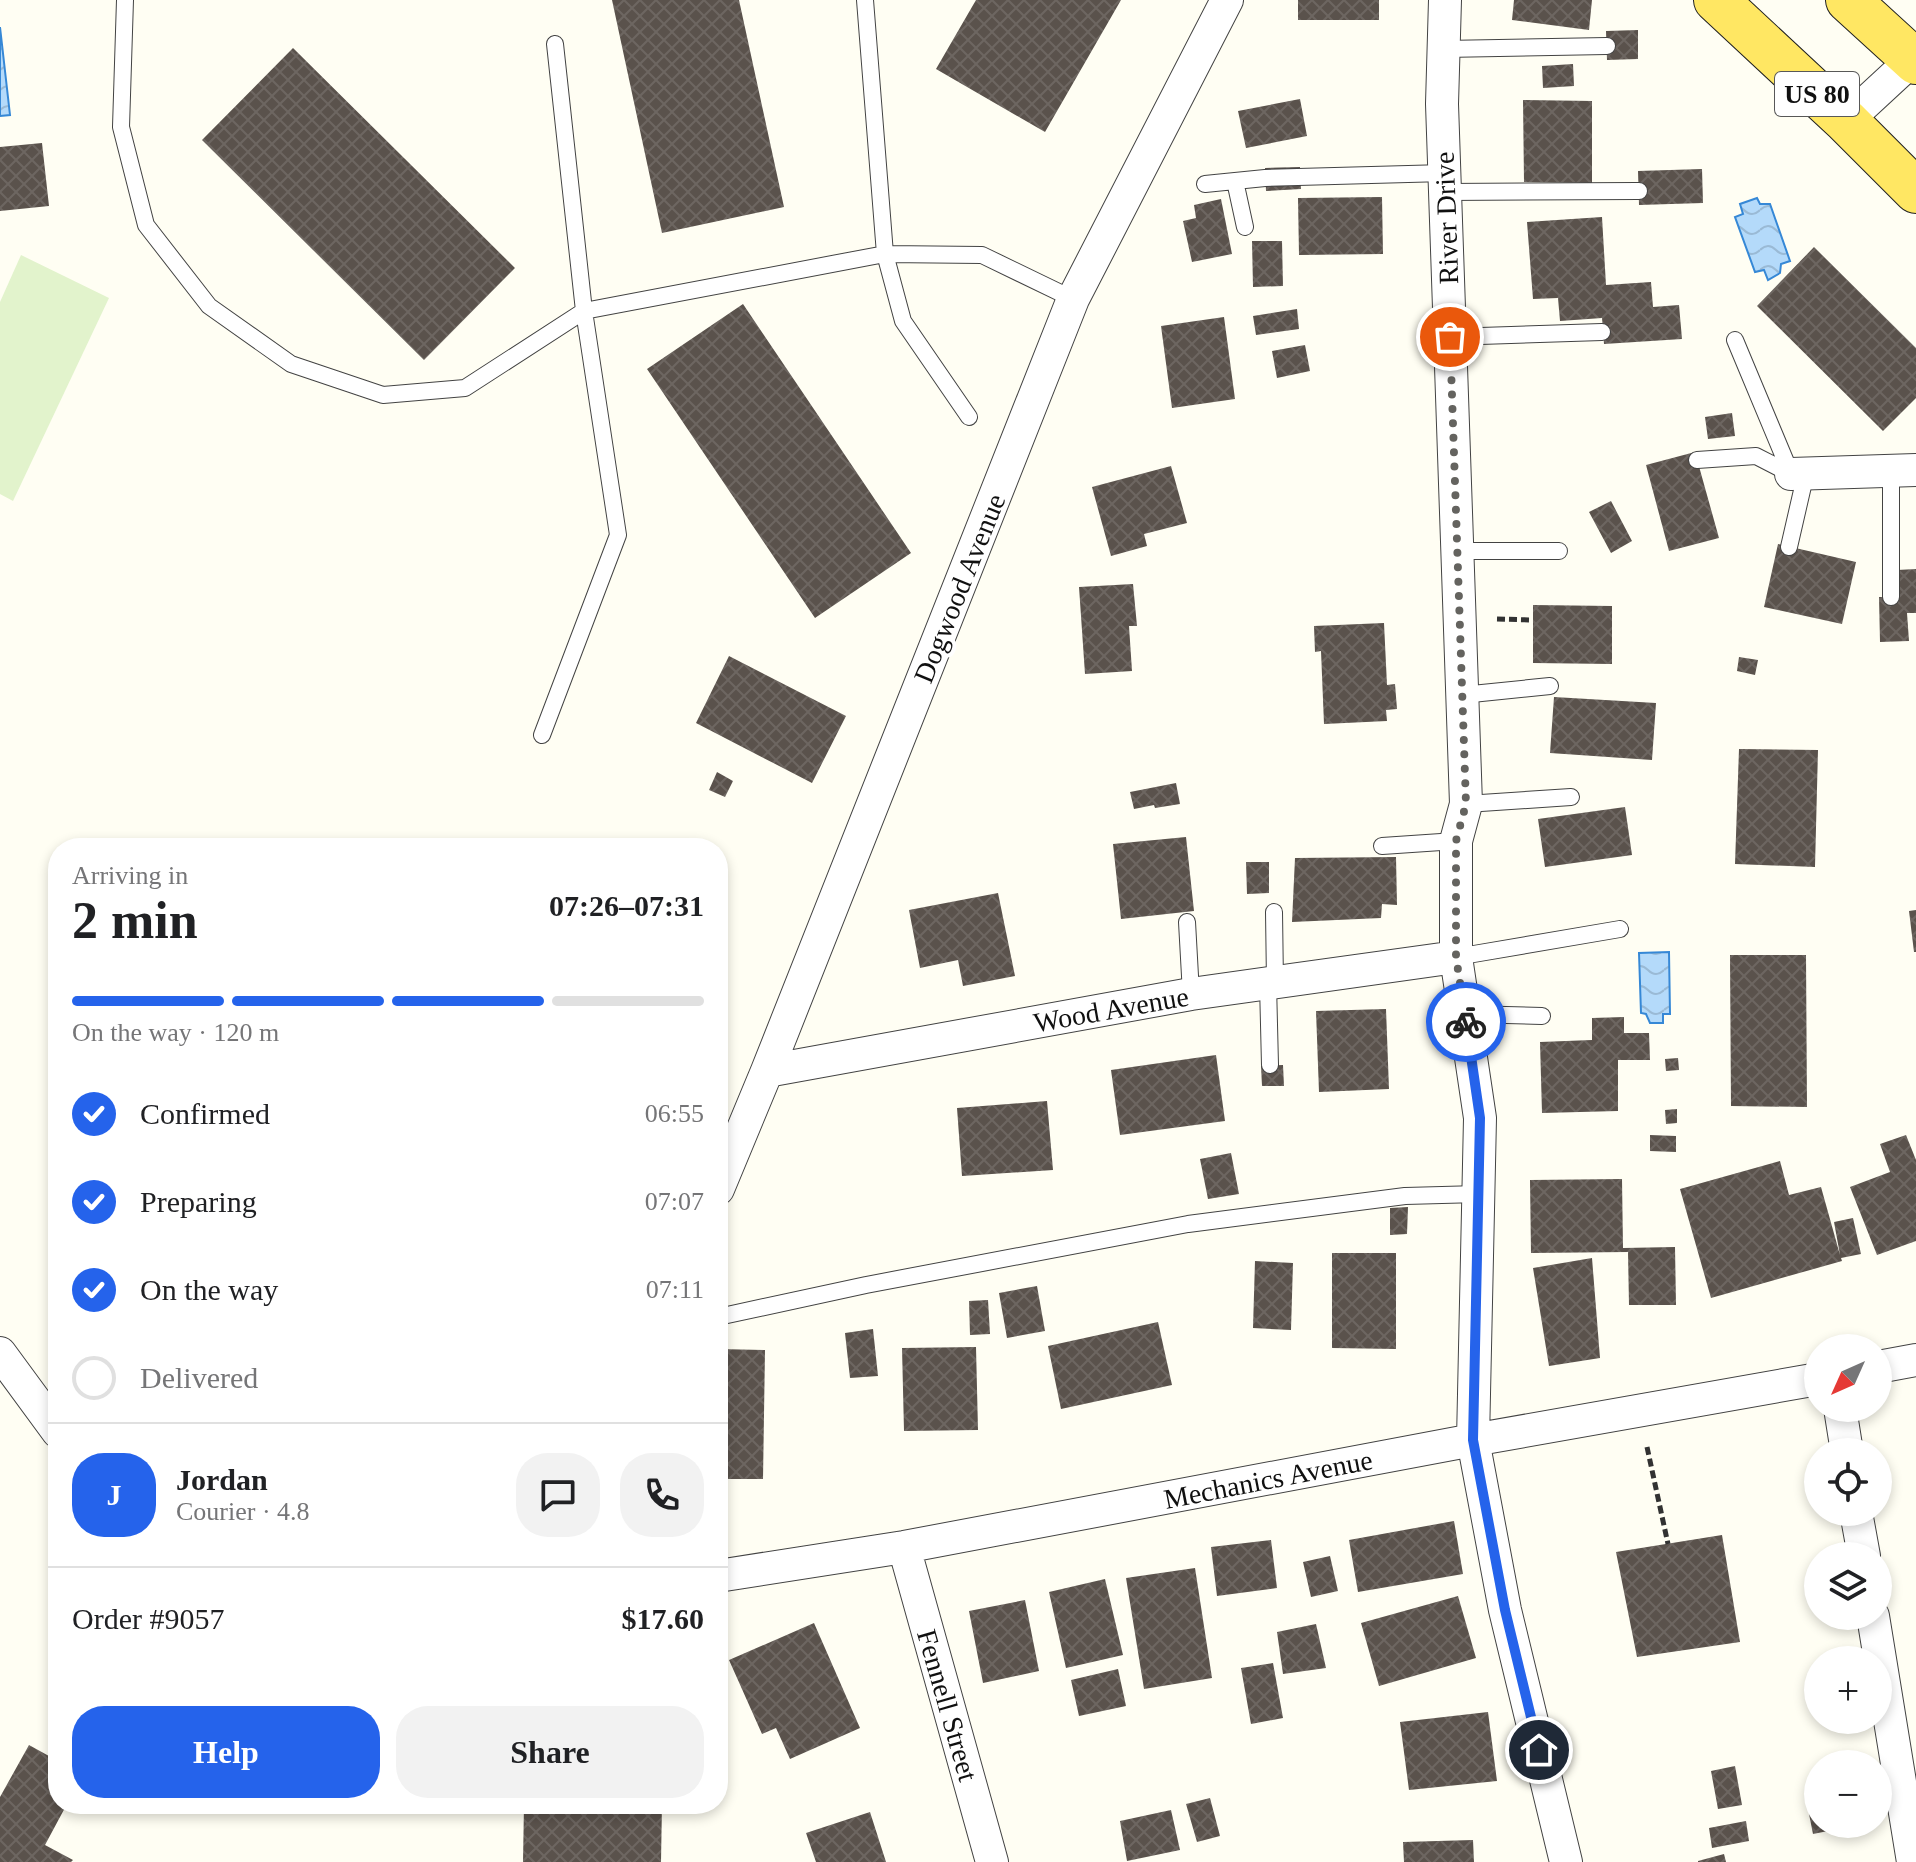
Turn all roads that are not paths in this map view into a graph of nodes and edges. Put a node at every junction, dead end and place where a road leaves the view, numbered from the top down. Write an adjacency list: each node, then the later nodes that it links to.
1 (125, 0): 20 (lane)
2 (865, 0): 18 (lane)
3 (1227, 0): 19 (street, Dogwood Avenue)
4 (1445, 0): 9 (street, River Drive)
5 (1716, 0): 11 (main road, US 80)
6 (1848, 0): 10 (main road)
7 (555, 44): 20 (lane)
8 (1607, 46): 9 (lane)
9 (1444, 49): 13 (street, River Drive)
10 (1915, 60): 11 (street)
11 (1846, 121): 16 (main road, US 80)
12 (1235, 181): 13 (lane); 14 (lane); 17 (lane)
13 (1445, 183): 15 (lane); 22 (street, River Drive)
14 (1205, 184)
15 (1639, 191)
16 (1916, 191)
17 (1245, 227)
18 (885, 254): 19 (lane); 20 (lane); 24 (lane)
19 (1073, 299): 48 (street, Dogwood Avenue)
20 (584, 311): 34 (lane)
21 (1602, 332): 22 (lane)
22 (1450, 337): 29 (street, River Drive)
23 (1735, 340): 27 (lane)
24 (969, 417)
25 (1697, 460): 27 (lane)
26 (1904, 470): 27 (street); 31 (lane)
27 (1798, 473): 28 (lane)
28 (1789, 547)
29 (1457, 551): 30 (lane); 33 (street, River Drive)
30 (1559, 551)
31 (1891, 597)
32 (1550, 686): 33 (lane)
33 (1462, 695): 36 (street, River Drive)
34 (542, 735)
35 (1571, 797): 36 (lane)
36 (1466, 804): 37 (street, River Drive)
37 (1456, 841): 38 (lane); 42 (street, River Drive)
38 (1382, 846)
39 (1274, 912): 43 (lane)
40 (1187, 922): 44 (lane)
41 (1620, 929): 42 (lane)
42 (1456, 957): 43 (street, Wood Avenue); 45 (street, River Drive)
43 (1271, 984): 44 (street, Wood Avenue); 47 (lane)
44 (1191, 994): 48 (street, Wood Avenue)
45 (1465, 1014): 46 (lane); 50 (street, River Drive)
46 (1542, 1016)
47 (1270, 1065)
48 (767, 1071): 49 (street, Dogwood Avenue)
49 (728, 1165)
50 (1479, 1194): 51 (lane); 57 (street, River Drive)
51 (728, 1315)
52 (0, 1353): 56 (street)
53 (1916, 1360): 54 (street)
54 (1892, 1364)
55 (1804, 1382): 57 (street, Mechanics Avenue)
56 (48, 1418)
57 (1473, 1440): 58 (street, Mechanics Avenue); 62 (street, River Drive)
58 (904, 1547): 59 (street, Mechanics Avenue); 61 (street, Fennell Street)
59 (728, 1574)
60 (1875, 1630): 63 (street)
61 (992, 1862)
62 (1566, 1862)
63 (1913, 1862)

